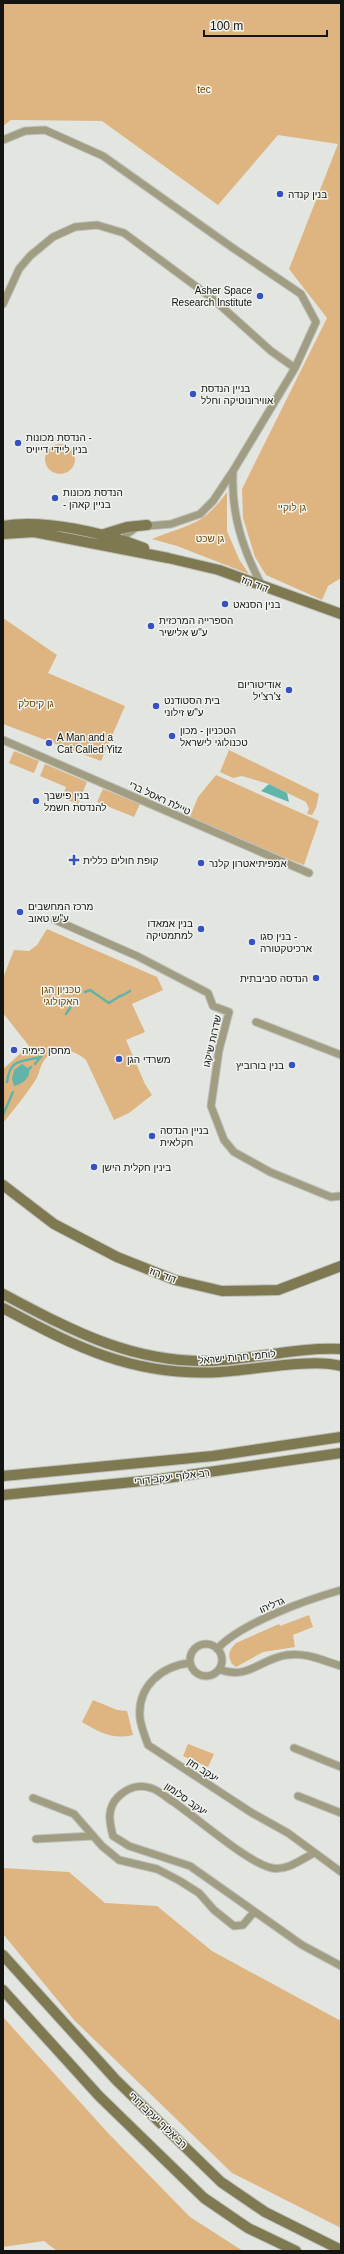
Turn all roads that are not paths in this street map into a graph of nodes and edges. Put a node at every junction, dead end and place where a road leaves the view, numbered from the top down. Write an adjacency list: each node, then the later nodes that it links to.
1 (3, 140): 3 (street)
2 (3, 304): 3 (street)
3 (295, 368): 4 (street)
4 (233, 471): 5 (street); 10 (street)
5 (147, 525): 8 (main road); 9 (street)
6 (3, 526): 8 (main road, דוד רוז)
7 (3, 534): 9 (main road, דוד רוז)
8 (99, 536): 9 (main road, דוד רוז)
9 (123, 545): 10 (main road, דוד רוז)
10 (262, 587): 11 (main road, דוד רוז)
11 (341, 614)
12 (3, 740): 13 (street, טיילת ראסל ברי)
13 (309, 873)
14 (55, 920): 18 (street, שדרות שיקגו)
15 (256, 1022): 16 (street)
16 (341, 1055)
17 (3, 1185): 19 (main road, דוד רוז)
18 (341, 1196)
19 (341, 1266)
20 (3, 1294): 22 (main road, לוחמי חרות ישראל)
21 (3, 1308): 23 (main road, לוחמי חרות ישראל)
22 (341, 1349)
23 (341, 1366)
24 (341, 1437): 26 (main road, רב אלוף יעקב דורי)
25 (341, 1453): 27 (main road, רב אלוף יעקב דורי)
26 (3, 1476)
27 (3, 1495)
28 (341, 1590): 29 (street, גדליהו)
29 (217, 1649): 30 (street); 32 (street)
30 (190, 1663): 32 (street); 40 (street, יעקב חזן)
31 (341, 1666): 32 (street)
32 (219, 1669)
33 (294, 1748): 34 (street)
34 (341, 1767)
35 (298, 1796): 37 (street)
36 (32, 1798): 38 (street)
37 (341, 1813)
38 (93, 1836): 39 (street); 42 (street)
39 (36, 1839)
40 (314, 1853): 41 (street, יעקב חזן); 42 (street, יעקב סלומון)
41 (341, 1872)
42 (254, 1912): 44 (street, יעקב סלומון)
43 (3, 1955): 46 (main road, רב אלוף יעקב דורי)
44 (341, 1966)
45 (3, 1990): 47 (main road)
46 (341, 2250)
47 (296, 2251)

